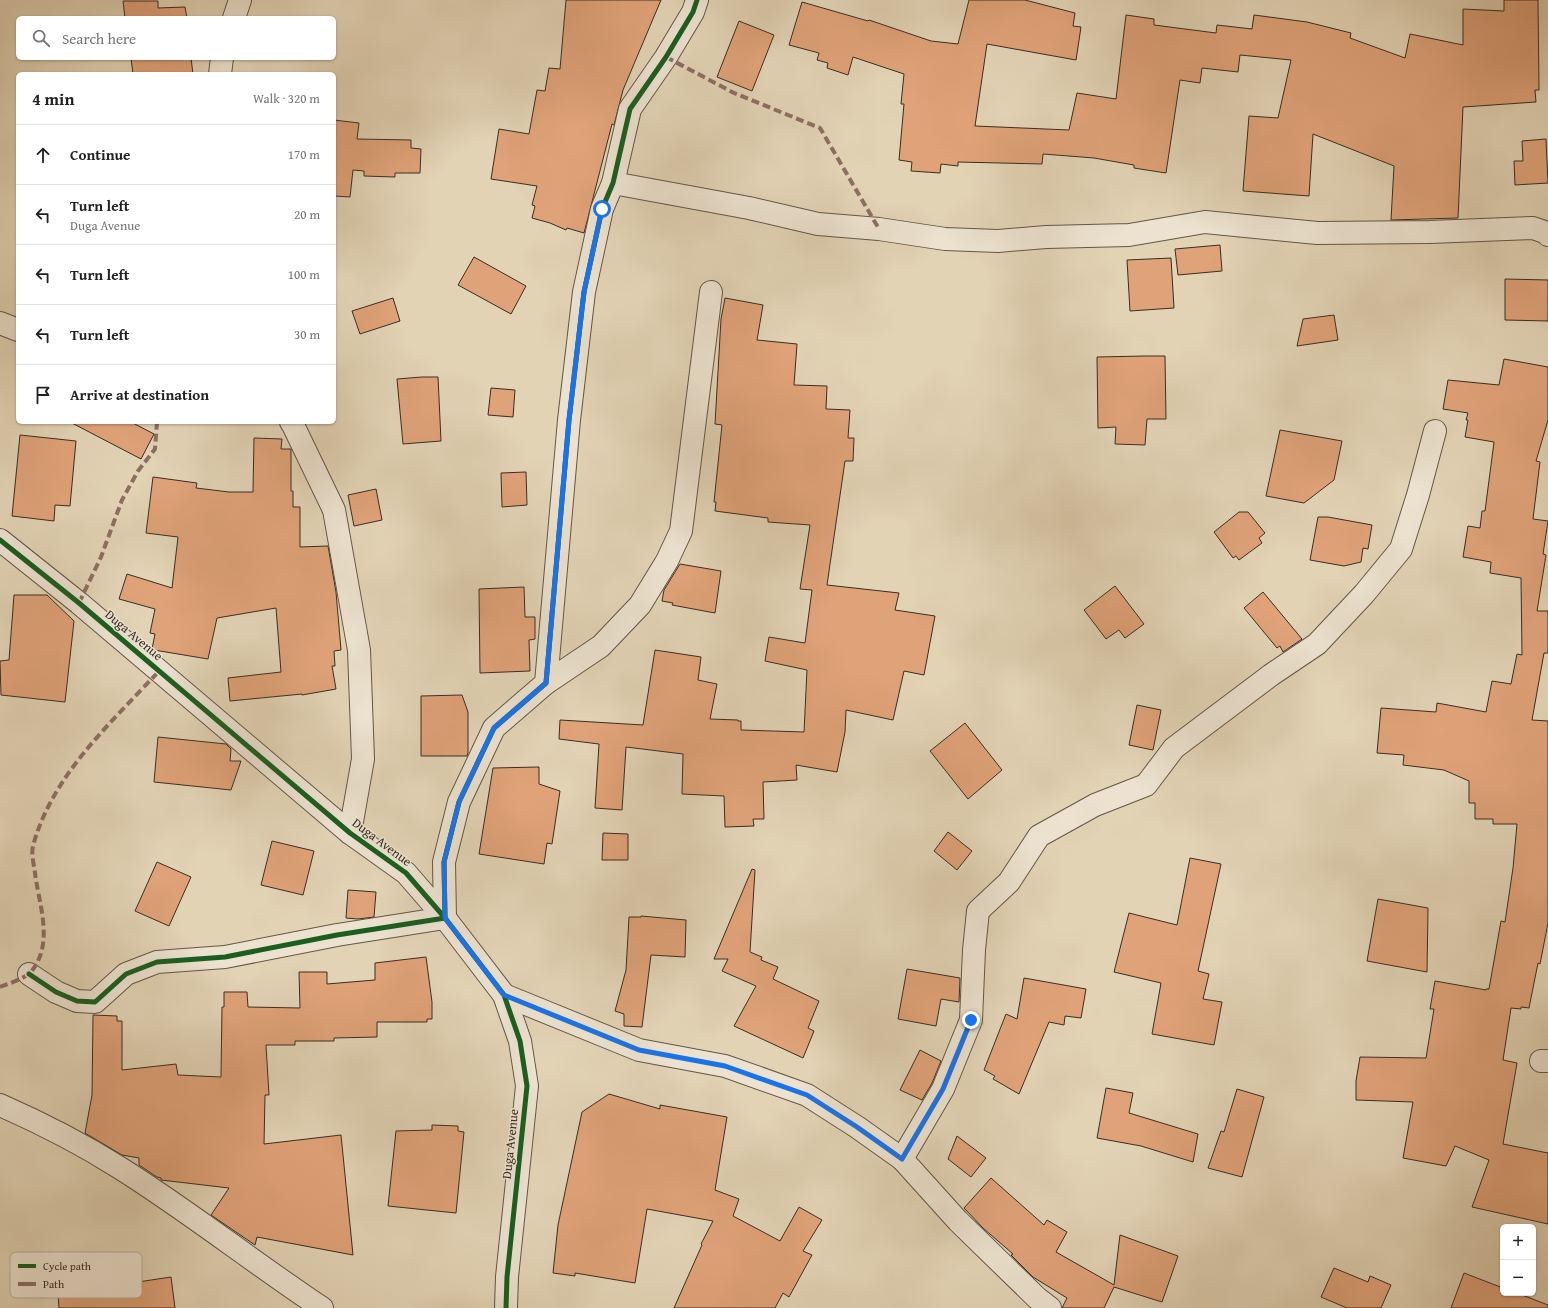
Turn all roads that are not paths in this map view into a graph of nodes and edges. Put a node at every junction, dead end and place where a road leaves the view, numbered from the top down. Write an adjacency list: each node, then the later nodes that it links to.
1 (240, 0): 3 (street)
2 (697, 0): 6 (street)
3 (235, 16)
4 (222, 60): 5 (street)
5 (220, 72)
6 (613, 183): 7 (street); 14 (street)
7 (1548, 235)
8 (711, 292): 14 (street)
9 (0, 323): 10 (street)
10 (16, 329)
11 (293, 424): 15 (street)
12 (1435, 432): 20 (street)
13 (1, 542): 15 (street, Duga Avenue)
14 (546, 683): 16 (street)
15 (350, 833): 16 (street, Duga Avenue)
16 (445, 918): 17 (street); 18 (street, Duga Avenue)
17 (29, 974)
18 (504, 995): 20 (street); 22 (street, Duga Avenue)
19 (0, 1104): 21 (street)
20 (902, 1159): 23 (street)
21 (322, 1308)
22 (506, 1308)
23 (1050, 1308)

